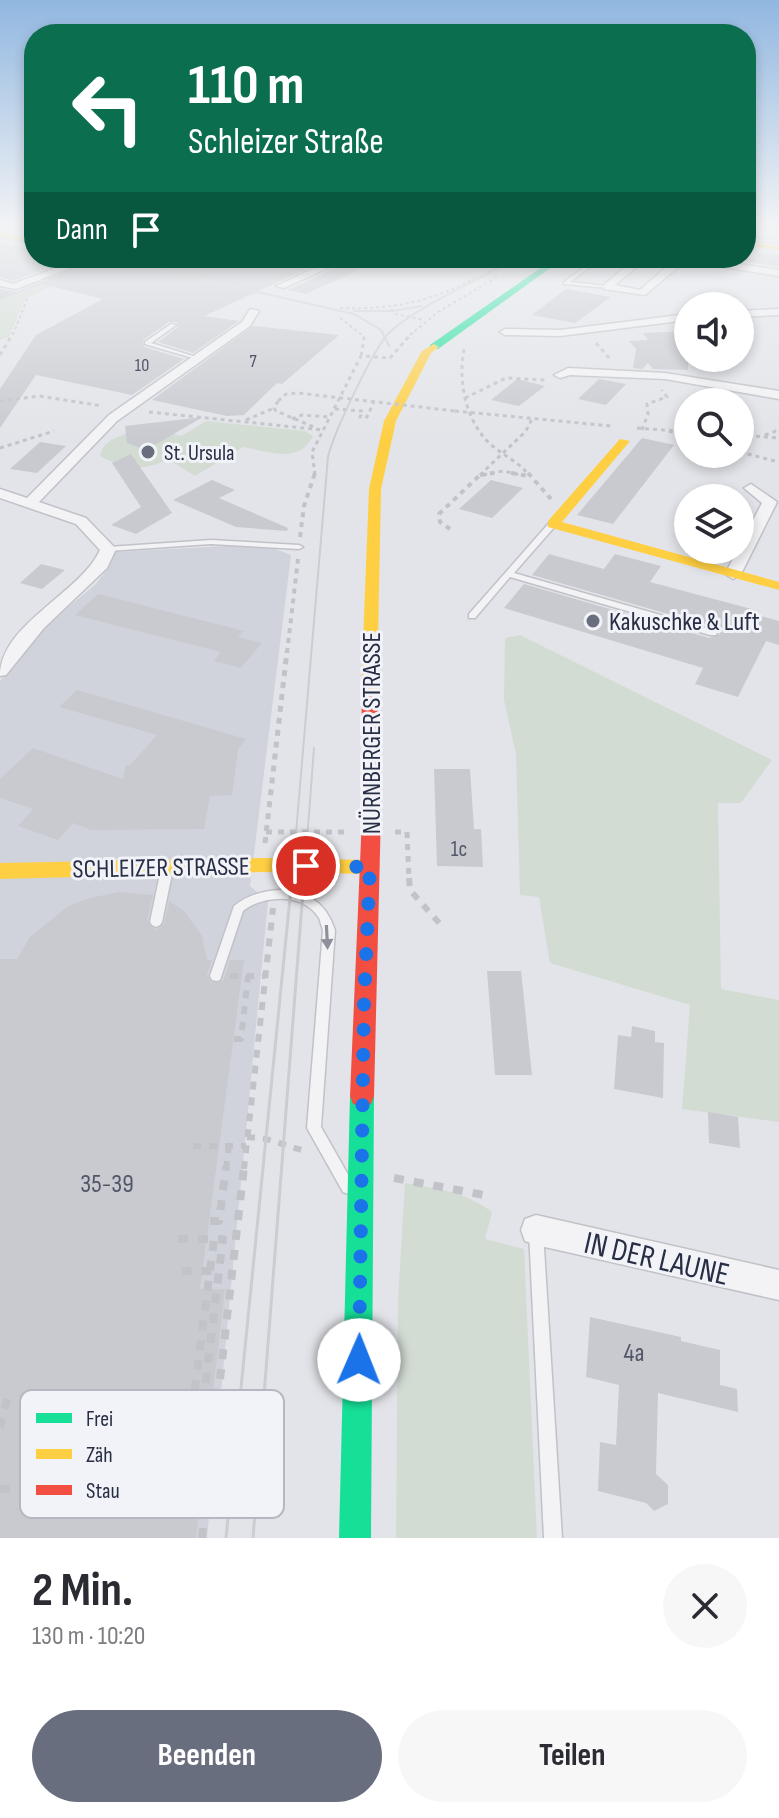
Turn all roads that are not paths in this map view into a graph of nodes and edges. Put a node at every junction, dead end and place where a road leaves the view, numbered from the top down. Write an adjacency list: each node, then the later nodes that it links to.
1 (485, 297): 9 (main road)
2 (513, 297): 9 (main road, NÜRNBERGER STRASSE)
3 (254, 311): 10 (street)
4 (779, 312): 5 (street)
5 (754, 313)
6 (674, 319): 8 (street)
7 (173, 325): 10 (lane)
8 (505, 332)
9 (427, 351): 29 (main road, NÜRNBERGER STRASSE)
10 (194, 358): 16 (street)
11 (560, 375): 12 (street)
12 (779, 395)
13 (624, 432): 17 (main road)
14 (754, 490): 18 (street)
15 (0, 493): 16 (street)
16 (30, 503): 20 (street)
17 (557, 518): 22 (lane); 23 (main road)
18 (754, 533)
19 (299, 547): 20 (lane)
20 (108, 549): 27 (street)
21 (738, 564): 23 (street)
22 (508, 574): 25 (lane); 26 (lane)
23 (733, 574): 24 (main road)
24 (779, 586)
25 (472, 616)
26 (713, 633)
27 (0, 671)
28 (168, 867): 29 (main road, SCHLEIZER STRASSE); 30 (main road, SCHLEIZER STRASSE); 31 (lane)
29 (370, 867): 33 (main road, NÜRNBERGER STRASSE)
30 (0, 871)
31 (156, 922)
32 (216, 976): 33 (lane, one-way to 33)
33 (362, 1211): 36 (main road, NÜRNBERGER STRASSE)
34 (536, 1230): 35 (street, IN DER LAUNE); 37 (lane)
35 (779, 1285)
36 (355, 1538)
37 (553, 1538)

